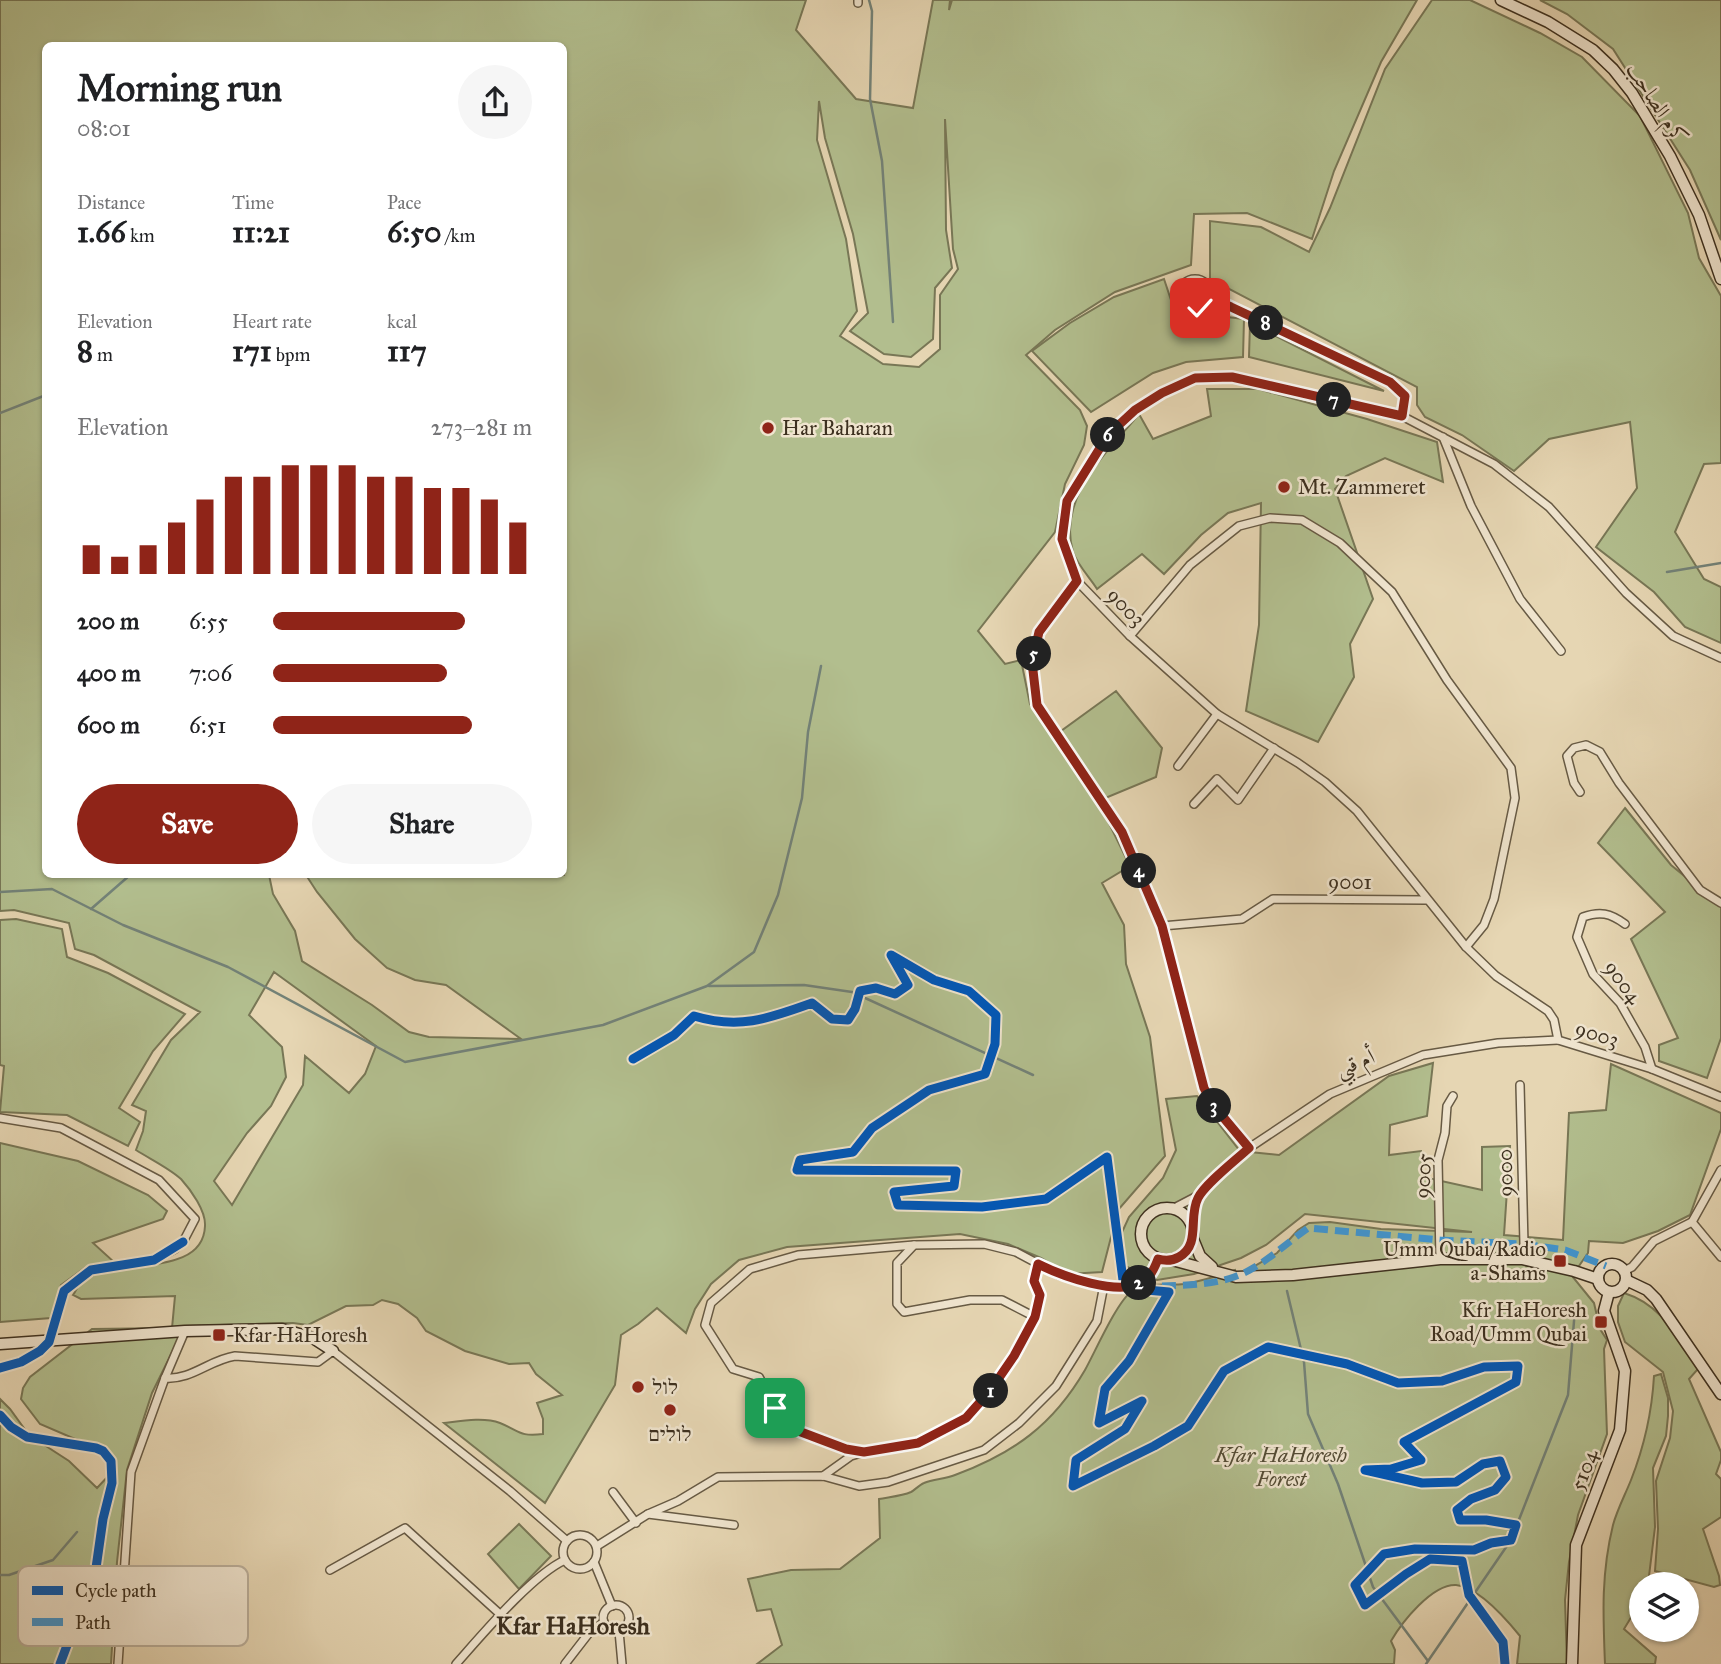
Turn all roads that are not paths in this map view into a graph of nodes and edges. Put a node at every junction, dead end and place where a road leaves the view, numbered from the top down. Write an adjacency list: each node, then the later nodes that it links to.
1 (1501, 0): 2 (street, كرم الصاحب)
2 (1721, 279)
3 (1210, 298): 3 (street); 4 (street)
4 (1402, 416): 5 (street, 9003); 6 (street, 9003)
5 (1443, 437): 8 (street); 9 (street, 9003)
6 (1077, 581): 7 (street, 9003); 18 (street)
7 (1130, 636): 10 (street, 9003); 19 (street)
8 (1561, 651)
9 (1721, 658)
10 (1217, 714): 11 (street, 9003); 12 (street)
11 (1274, 748): 14 (street); 15 (street, 9003)
12 (1178, 766)
13 (1580, 792): 16 (street)
14 (1194, 804)
15 (1426, 900): 18 (street, 9001); 19 (street, 9003)
16 (1721, 902)
17 (1625, 924): 21 (street, 9004)
18 (1162, 926): 26 (street)
19 (1466, 947): 20 (street, 9003)
20 (1558, 1040): 21 (street, 9003); 26 (street, أم قبي)
21 (1652, 1069): 24 (street, 9003)
22 (1520, 1086): 36 (street, 9000)
23 (1453, 1096): 35 (street, 9005)
24 (1721, 1097)
25 (0, 1118): 46 (street)
26 (1249, 1148): 28 (street, أم قبي)
27 (1721, 1170): 30 (street)
28 (1199, 1195): 29 (street, أم قبي); 31 (street)
29 (1165, 1208): 31 (street); 34 (street)
30 (1692, 1223): 33 (street); 40 (street)
31 (1193, 1232): 37 (street); 39 (street)
32 (914, 1245): 38 (street); 44 (street); 51 (street)
33 (1721, 1257)
34 (1158, 1259): 37 (street); 42 (street)
35 (1440, 1259): 36 (street); 39 (street)
36 (1522, 1259): 41 (street)
37 (1172, 1260): 39 (street)
38 (1038, 1264): 42 (street); 44 (street)
39 (1221, 1272)
40 (1625, 1276): 41 (street); 43 (street); 50 (street)
41 (1598, 1279): 43 (street)
42 (1104, 1285): 52 (street)
43 (1609, 1292): 72 (street, 5104)
44 (1035, 1317): 51 (street)
45 (185, 1331): 46 (street); 48 (street); 49 (street)
46 (48, 1342): 47 (street)
47 (0, 1344)
48 (334, 1351): 49 (street); 57 (street)
49 (165, 1378): 61 (street)
50 (1721, 1394)
51 (864, 1452): 52 (street)
52 (823, 1476): 54 (street)
53 (613, 1492): 55 (street)
54 (649, 1514): 55 (street); 56 (street)
55 (636, 1523): 58 (street)
56 (734, 1525)
57 (568, 1541): 58 (street); 59 (street)
58 (597, 1546): 60 (street)
59 (565, 1560): 60 (street); 64 (street)
60 (594, 1562): 63 (street)
61 (125, 1566)
62 (330, 1570): 64 (street)
63 (612, 1606): 65 (street); 66 (street)
64 (501, 1615): 69 (street)
65 (604, 1622): 66 (street); 70 (street)
66 (618, 1631): 71 (street)
67 (119, 1646): 68 (street)
68 (118, 1664)
69 (456, 1664)
70 (565, 1664)
71 (622, 1664)
72 (1572, 1664)

